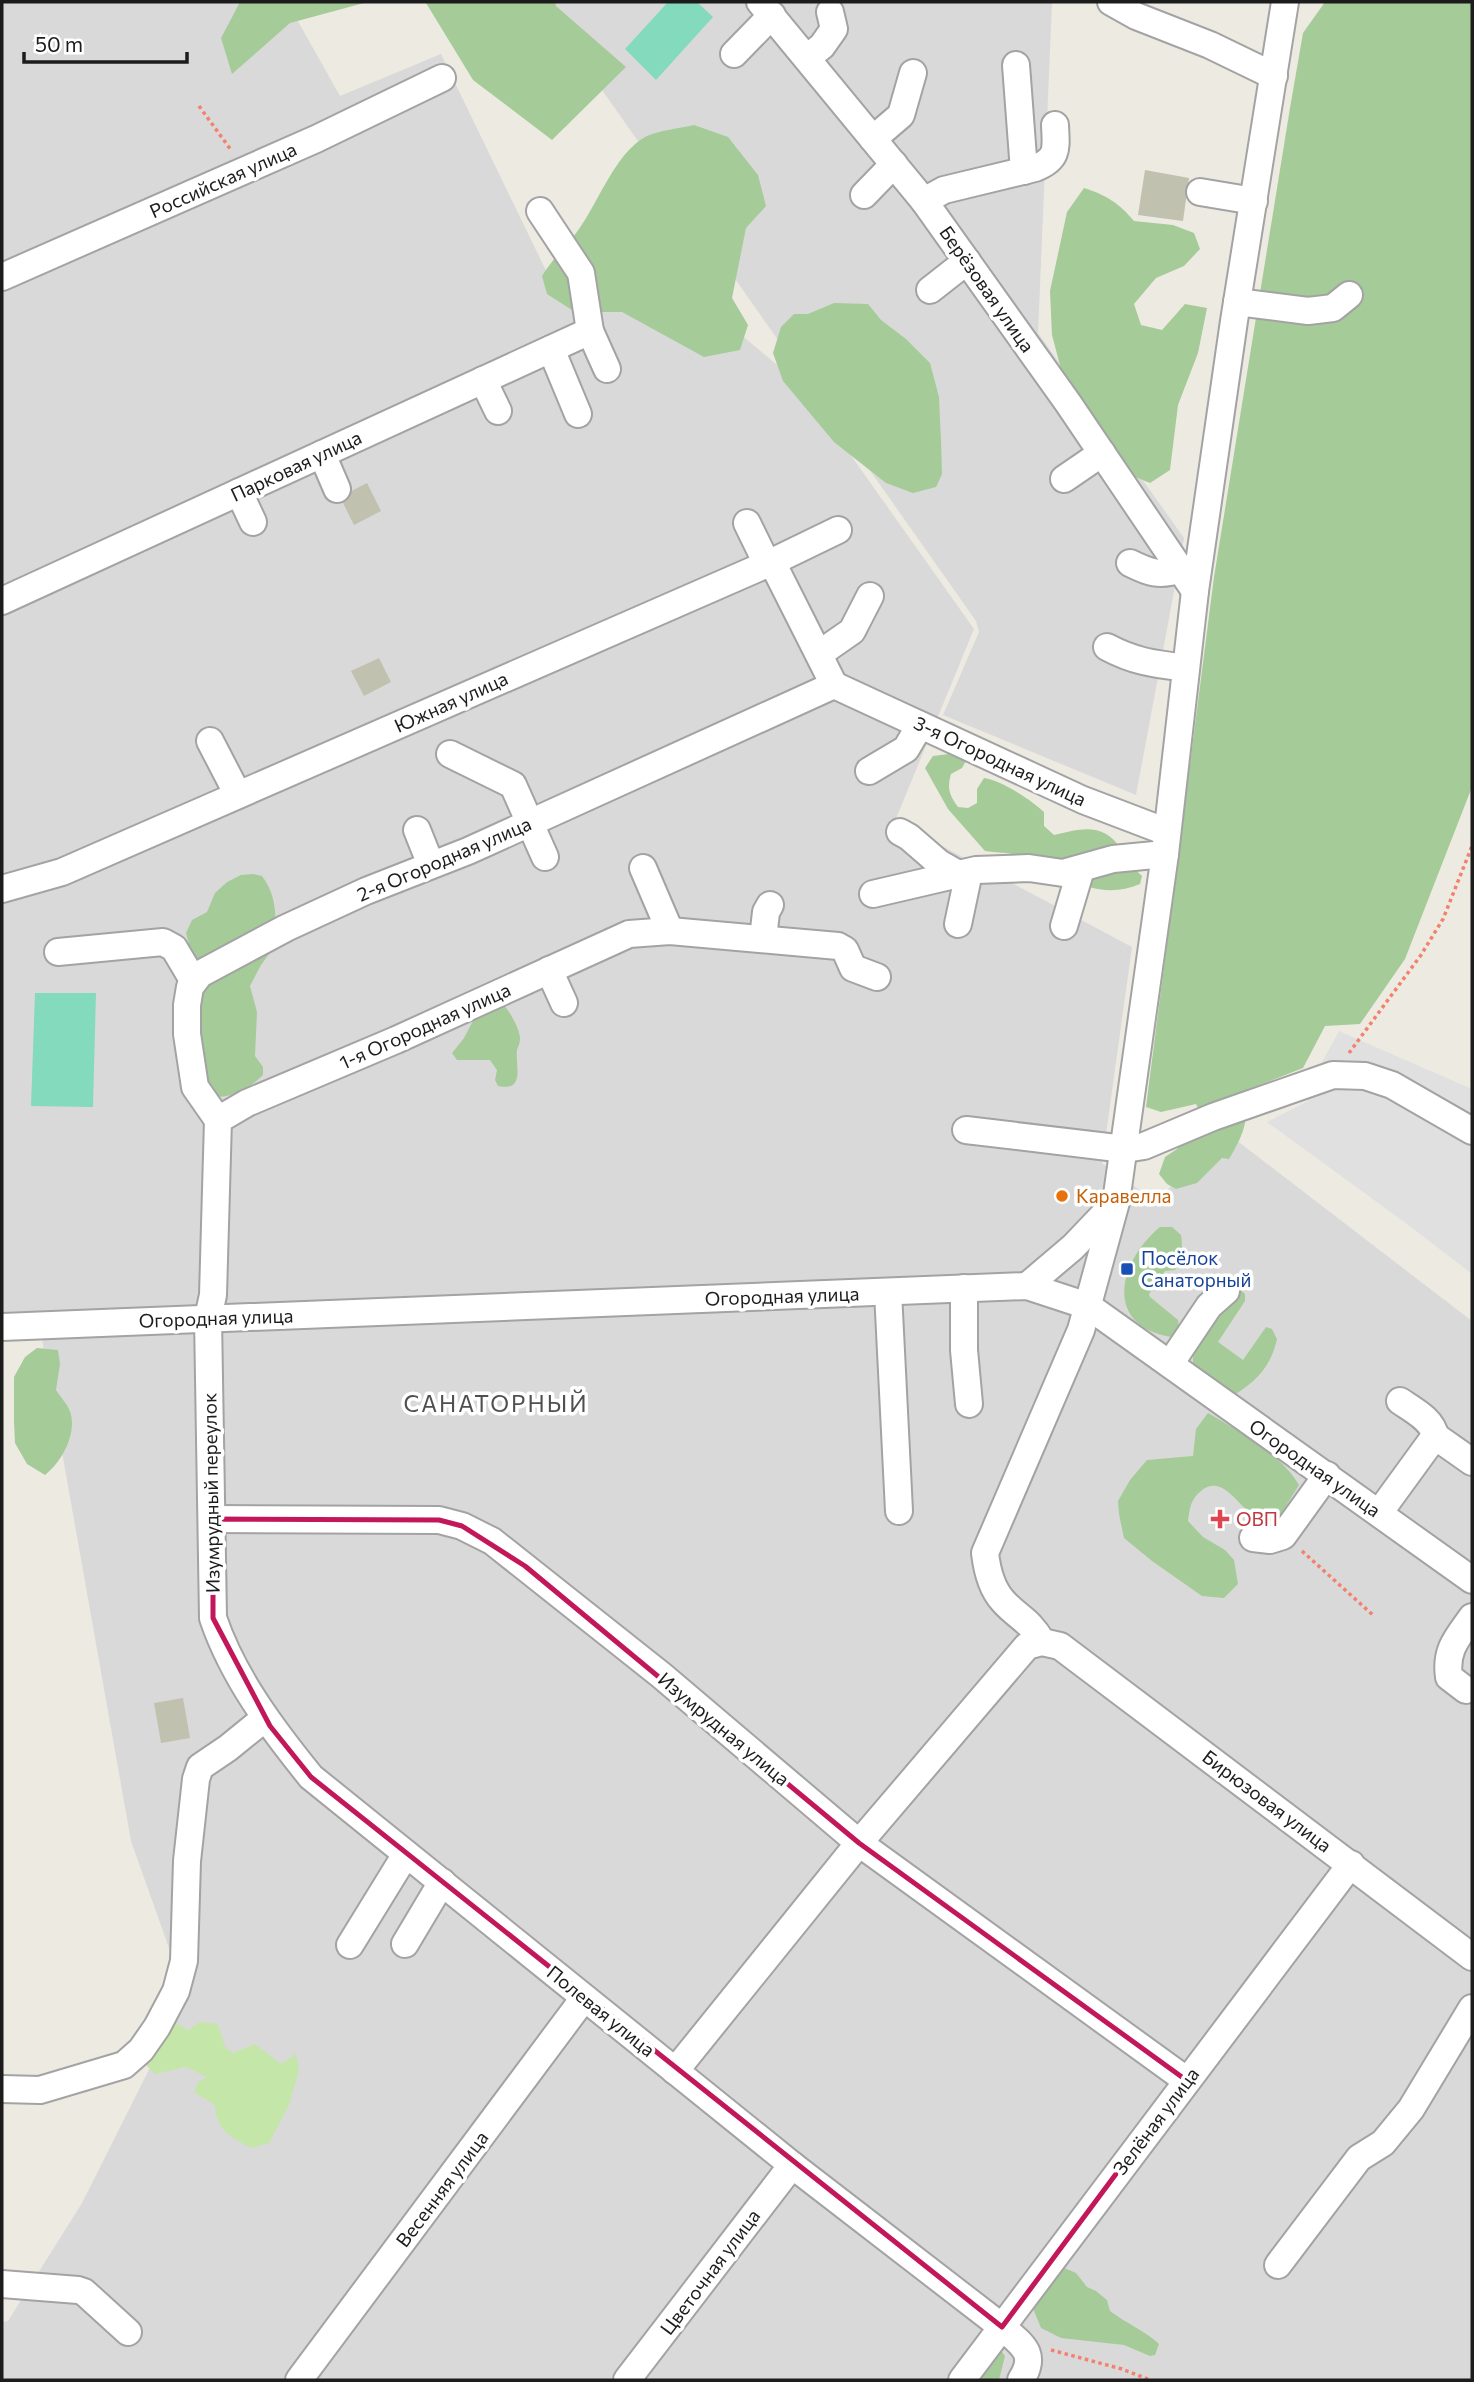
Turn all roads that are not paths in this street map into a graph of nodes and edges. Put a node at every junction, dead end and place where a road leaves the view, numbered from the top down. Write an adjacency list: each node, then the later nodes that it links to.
1 (1111, 2): 9 (street)
2 (1285, 2): 9 (street, Бирюзовая улица)
3 (766, 9): 5 (street); 6 (street, Берёзовая улица)
4 (830, 12): 6 (street)
5 (734, 54)
6 (807, 58): 12 (street, Берёзовая улица)
7 (1016, 65): 14 (street)
8 (913, 73): 12 (street)
9 (1274, 76): 18 (street, Бирюзовая улица)
10 (442, 78): 21 (street, Российская улица)
11 (1055, 125): 14 (street)
12 (873, 139): 13 (street, Берёзовая улица)
13 (894, 164): 16 (street); 17 (street, Берёзовая улица)
14 (1024, 171): 17 (street)
15 (1200, 192): 18 (street)
16 (864, 195)
17 (924, 201): 20 (street, Берёзовая улица)
18 (1254, 201): 24 (street, Бирюзовая улица)
19 (540, 211): 25 (street)
20 (967, 261): 22 (street); 31 (street, Берёзовая улица)
21 (2, 277)
22 (930, 290)
23 (1349, 295): 24 (street)
24 (1237, 302): 42 (street, Бирюзовая улица)
25 (590, 331): 26 (street, Парковая улица); 27 (street)
26 (551, 349): 28 (street, Парковая улица); 30 (street)
27 (607, 369)
28 (483, 380): 29 (street); 32 (street, Парковая улица)
29 (498, 411)
30 (578, 414)
31 (1102, 453): 33 (street); 41 (street, Берёзовая улица)
32 (322, 454): 34 (street); 35 (street, Парковая улица)
33 (1064, 479)
34 (337, 489)
35 (239, 492): 36 (street); 44 (street, Парковая улица)
36 (253, 522)
37 (747, 523): 39 (street)
38 (838, 530): 39 (street, Южная улица)
39 (770, 563): 46 (street); 53 (street, Южная улица)
40 (1130, 563): 41 (street)
41 (1180, 569): 42 (street, Берёзовая улица)
42 (1195, 591): 47 (street, Бирюзовая улица)
43 (870, 596): 46 (street)
44 (2, 601)
45 (1107, 647): 47 (street)
46 (819, 654): 48 (street)
47 (1186, 668): 57 (street, Бирюзовая улица)
48 (834, 685): 49 (street, 3-я Огородная улица); 54 (street, 2-я Огородная улица)
49 (920, 725): 52 (street); 57 (street, 3-я Огородная улица)
50 (210, 741): 53 (street)
51 (450, 754): 54 (street)
52 (869, 771)
53 (237, 795): 63 (street, Южная улица)
54 (530, 823): 58 (street); 59 (street, 2-я Огородная улица)
55 (417, 830): 59 (street)
56 (900, 832): 62 (street)
57 (1166, 843): 61 (street); 78 (street, Бирюзовая улица)
58 (545, 857)
59 (431, 865): 73 (street, 2-я Огородная улица)
60 (643, 868): 68 (street)
61 (1081, 869): 62 (street); 67 (street)
62 (965, 874): 64 (street); 66 (street)
63 (2, 889)
64 (873, 894)
65 (770, 905): 69 (street)
66 (958, 924)
67 (1064, 926)
68 (670, 931): 69 (street, 1-я Огородная улица); 71 (street, 1-я Огородная улица)
69 (763, 939): 72 (street, 1-я Огородная улица)
70 (58, 952): 73 (street)
71 (548, 970): 74 (street); 75 (street, 1-я Огородная улица)
72 (877, 977)
73 (193, 980): 75 (street)
74 (564, 1003)
75 (218, 1120): 85 (street)
76 (966, 1130): 78 (street)
77 (1472, 1131): 78 (street)
78 (1125, 1149): 79 (street, Бирюзовая улица)
79 (1116, 1202): 80 (street); 84 (street, Бирюзовая улица)
80 (1027, 1286): 81 (street, Огородная улица); 84 (street, Огородная улица)
81 (964, 1289): 83 (street, Огородная улица); 89 (street)
82 (1226, 1291): 87 (street)
83 (888, 1292): 85 (street, Огородная улица); 93 (street)
84 (1088, 1306): 87 (street, Огородная улица); 99 (street, Бирюзовая улица)
85 (208, 1318): 86 (street, Огородная улица); 95 (street, Изумрудный переулок)
86 (2, 1326)
87 (1170, 1364): 92 (street, Огородная улица)
88 (1400, 1401): 90 (street)
89 (969, 1404)
90 (1435, 1436): 91 (street); 94 (street)
91 (1472, 1462)
92 (1327, 1475): 94 (street, Огородная улица); 96 (street)
93 (899, 1511)
94 (1379, 1513): 97 (street, Огородная улица)
95 (213, 1519): 100 (street, Изумрудный переулок); 103 (street, Изумрудная улица)
96 (1253, 1538)
97 (1472, 1580)
98 (1472, 1617): 101 (street)
99 (1051, 1644): 103 (street); 105 (street, Бирюзовая улица)
100 (233, 1663): 102 (street, Полевая улица)
101 (1466, 1690)
102 (265, 1718): 104 (street, Полевая улица); 114 (street)
103 (859, 1843): 112 (street); 113 (street, Изумрудная улица)
104 (406, 1854): 106 (street, Полевая улица); 108 (street)
105 (1351, 1864): 109 (street, Бирюзовая улица); 113 (street, Зелёная улица)
106 (442, 1882): 107 (street); 110 (street, Полевая улица)
107 (405, 1944)
108 (350, 1945)
109 (1472, 1957)
110 (584, 1997): 112 (street, Полевая улица); 121 (street, Весенняя улица)
111 (1472, 2008): 116 (street)
112 (675, 2071): 115 (street, Полевая улица)
113 (1186, 2080): 118 (street, Зелёная улица)
114 (2, 2089)
115 (792, 2165): 118 (street, Полевая улица); 122 (street, Цветочная улица)
116 (1278, 2265)
117 (2, 2284): 119 (street)
118 (1002, 2327): 120 (street, Полевая улица); 123 (street, Зелёная улица)
119 (128, 2332)
120 (1028, 2370)
121 (299, 2380)
122 (627, 2380)
123 (962, 2380)

